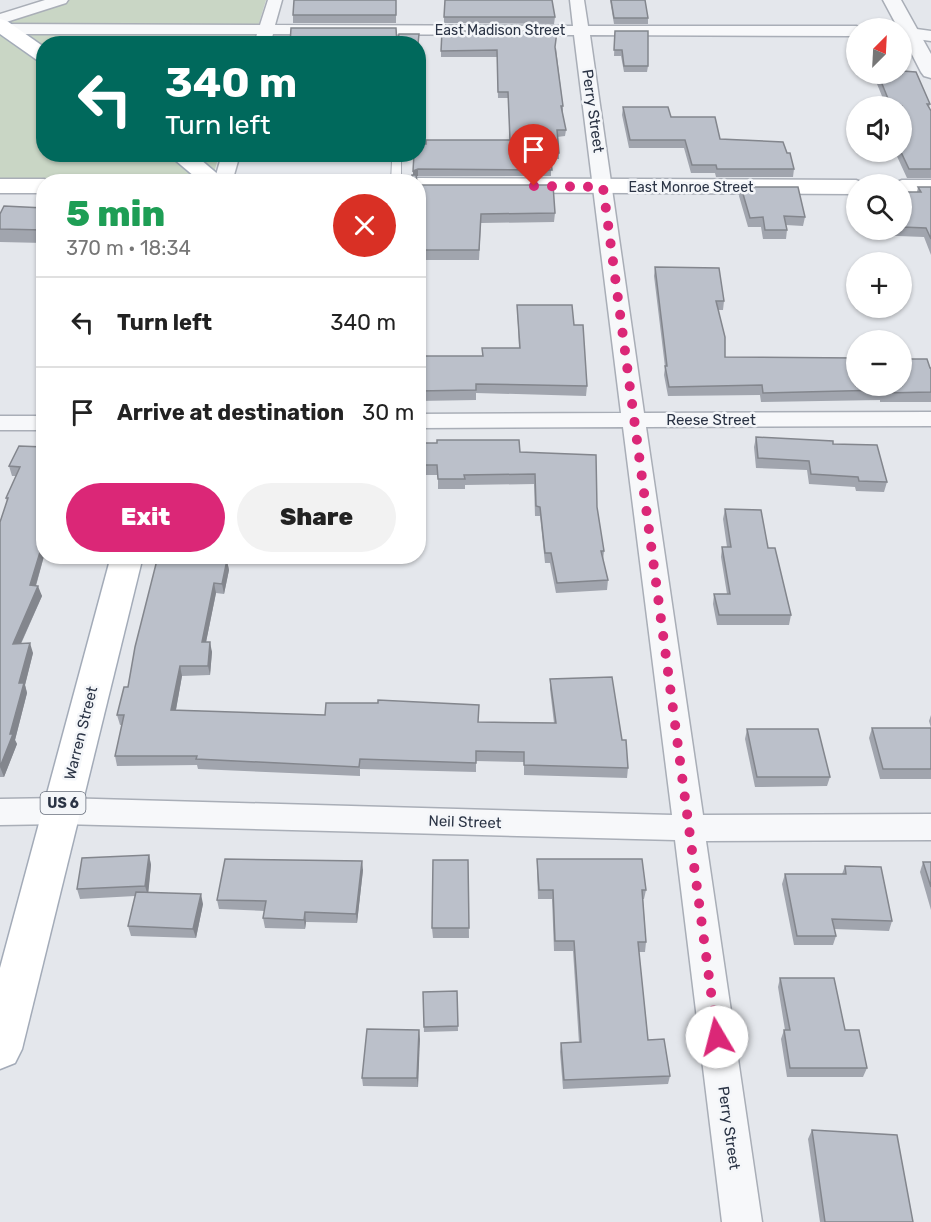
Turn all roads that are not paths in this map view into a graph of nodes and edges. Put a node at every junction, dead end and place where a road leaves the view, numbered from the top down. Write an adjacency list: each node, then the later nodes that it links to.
1 (61, 0): 6 (street)
2 (275, 0): 10 (street)
3 (577, 0): 7 (street, Perry Street)
4 (892, 0): 5 (street)
5 (899, 18)
6 (1, 25): 10 (street, East Madison Street); 13 (main road)
7 (581, 31): 8 (street, East Madison Street); 10 (street, East Madison Street); 20 (street, Perry Street)
8 (846, 32)
9 (912, 33): 11 (street)
10 (264, 36)
11 (931, 36)
12 (912, 43): 14 (street)
13 (36, 50)
14 (931, 72)
15 (189, 162): 16 (main road)
16 (205, 174)
17 (426, 185): 20 (main road, East Monroe Street)
18 (0, 186): 19 (main road)
19 (36, 186)
20 (603, 187): 21 (main road, East Monroe Street); 25 (street, Perry Street)
21 (846, 187)
22 (912, 187): 23 (main road)
23 (931, 187)
24 (931, 419): 25 (street, Reese Street)
25 (633, 420): 26 (street, Reese Street); 33 (street, Perry Street)
26 (426, 421)
27 (0, 423): 28 (street)
28 (36, 423)
29 (125, 564): 30 (main road, Warren Street / US 6)
30 (61, 810): 31 (street, Neil Street); 33 (street, Neil Street); 34 (main road, Warren Street / US 6)
31 (0, 812)
32 (931, 827): 33 (street, Neil Street)
33 (689, 828): 35 (street, Perry Street)
34 (0, 1049)
35 (742, 1222)

